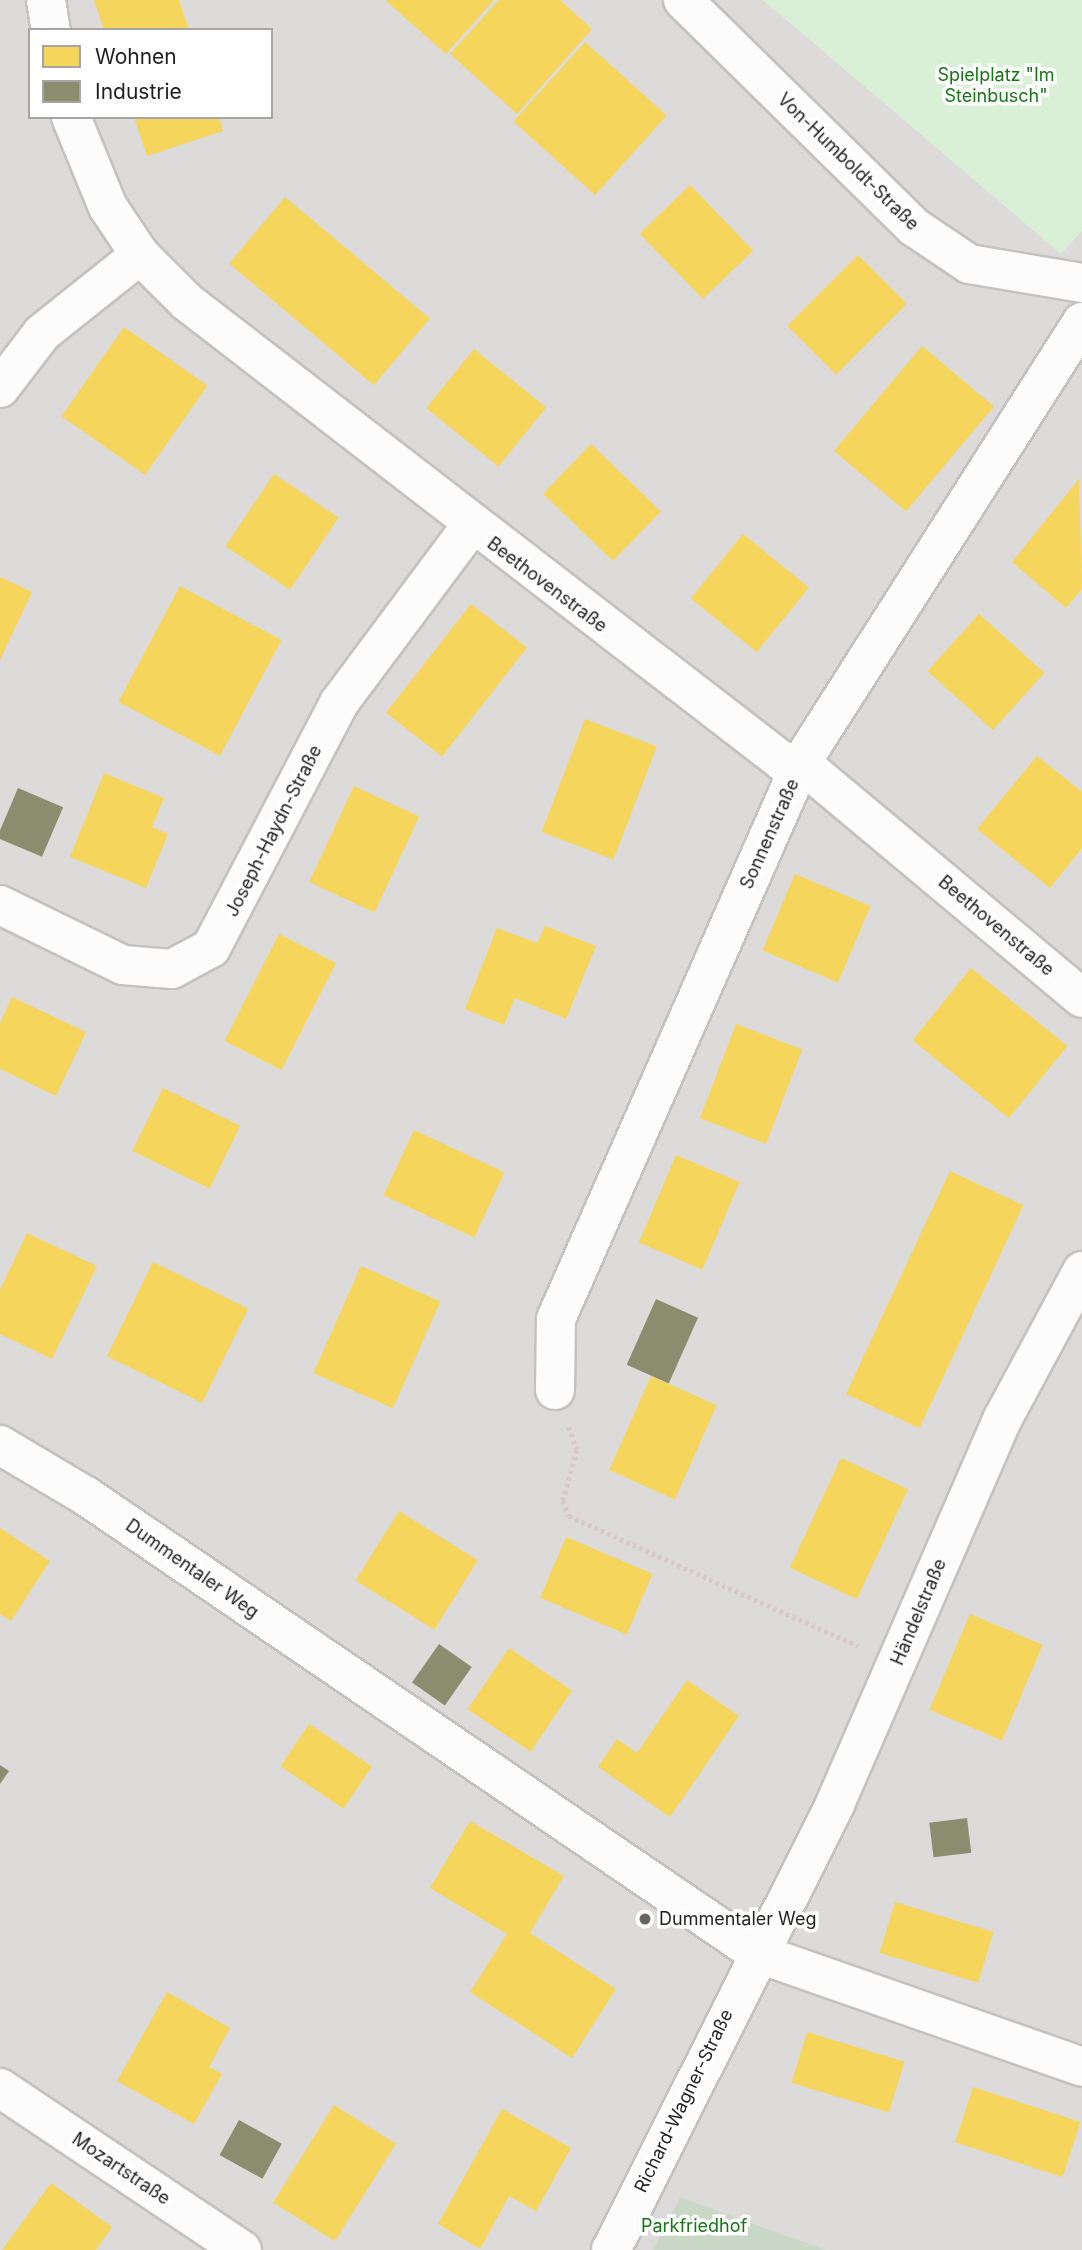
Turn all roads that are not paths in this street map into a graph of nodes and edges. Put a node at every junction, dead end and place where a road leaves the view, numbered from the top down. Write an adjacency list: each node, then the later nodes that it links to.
1 (46, 0): 3 (street)
2 (683, 0): 6 (street, Von-Humboldt-Straße)
3 (51, 28)
4 (72, 119): 5 (street, Beethovenstraße)
5 (140, 255): 8 (street); 9 (street, Beethovenstraße)
6 (1082, 283)
7 (1082, 322): 10 (street, Sonnenstraße)
8 (0, 388)
9 (470, 527): 10 (street, Beethovenstraße); 11 (street, Joseph-Haydn-Straße)
10 (802, 763): 12 (street, Beethovenstraße); 14 (street, Sonnenstraße)
11 (0, 905)
12 (1082, 998)
13 (1082, 1271): 16 (street, Händelstraße)
14 (555, 1390)
15 (0, 1445): 16 (street, Dummentaler Weg)
16 (757, 1953): 17 (street, Dummentaler Weg); 20 (street, Richard-Wagner-Straße)
17 (1082, 2067)
18 (0, 2088): 19 (street, Mozartstraße)
19 (242, 2250)
20 (611, 2250)

